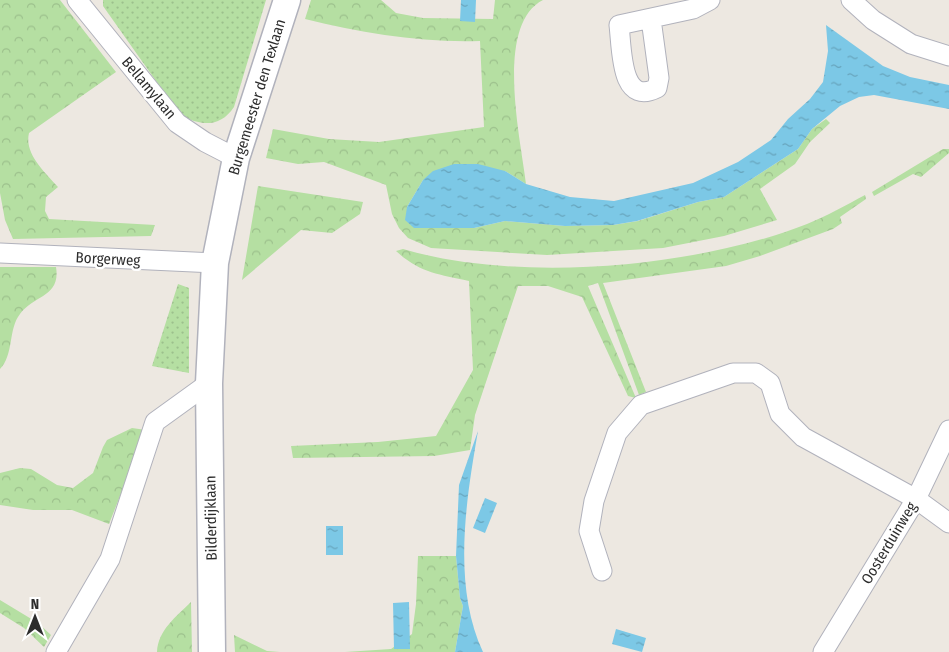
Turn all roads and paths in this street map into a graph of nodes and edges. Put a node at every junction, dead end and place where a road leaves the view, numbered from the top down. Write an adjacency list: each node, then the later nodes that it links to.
1 (77, 0): 7 (street, Bellamylaan)
2 (287, 0): 7 (street, Burgemeester den Texlaan)
3 (710, 0): 5 (street)
4 (851, 0): 6 (street)
5 (651, 19)
6 (949, 56)
7 (236, 158): 9 (street, Burgemeester den Texlaan)
8 (0, 253): 9 (street, Borgerweg)
9 (215, 263): 10 (street, Burgemeester den Texlaan)
10 (209, 383): 15 (street); 16 (street, Bilderdijklaan)
11 (949, 430): 12 (street, Oosterduinweg)
12 (916, 499): 13 (street); 14 (street); 17 (street, Oosterduinweg)
13 (949, 522)
14 (602, 571)
15 (56, 652)
16 (212, 652)
17 (823, 652)

